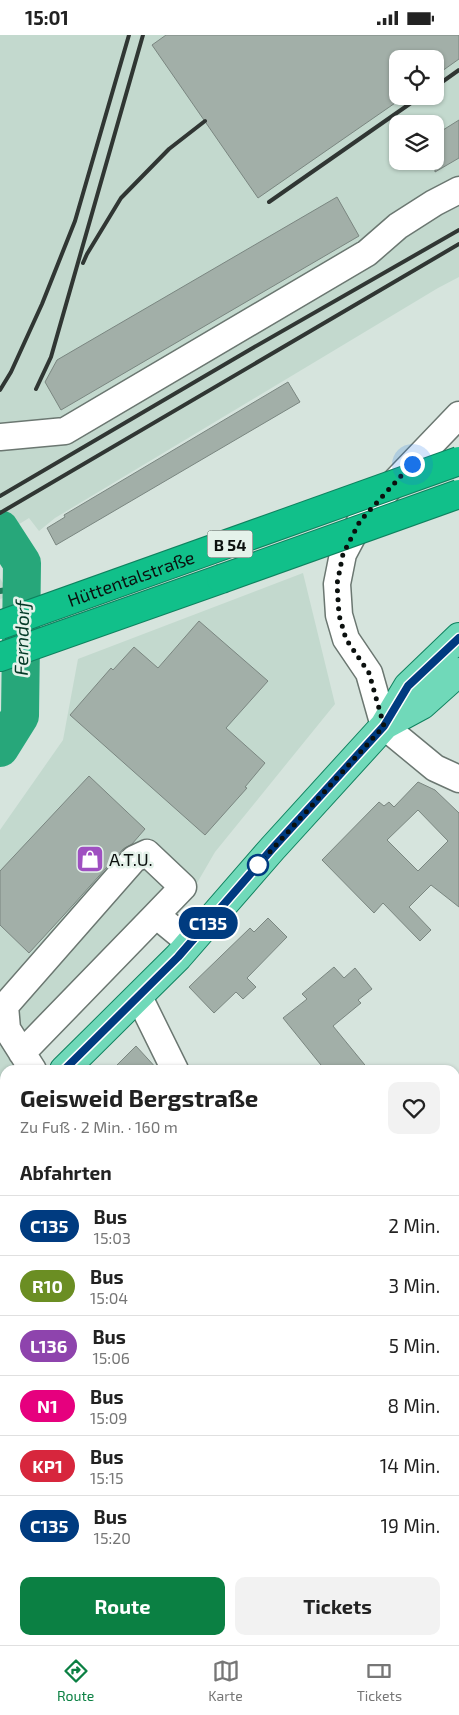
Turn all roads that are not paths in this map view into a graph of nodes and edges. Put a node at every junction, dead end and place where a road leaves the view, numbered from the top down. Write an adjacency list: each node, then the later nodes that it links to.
1 (459, 190): 3 (street)
2 (459, 415): 10 (street)
3 (0, 437)
4 (459, 461): 6 (highway, Hüttentalstraße / B 54, bridge)
5 (459, 494): 8 (highway, Hüttentalstraße / B 54, bridge)
6 (0, 625)
7 (459, 637): 10 (main road)
8 (0, 657)
9 (459, 672): 10 (main road)
10 (384, 726): 11 (street); 13 (main road)
11 (459, 779)
12 (156, 915): 13 (street); 15 (street); 15 (street)
13 (190, 943): 14 (main road)
14 (139, 997): 16 (main road); 17 (street)
15 (27, 1062)
16 (69, 1065)
17 (173, 1065)

